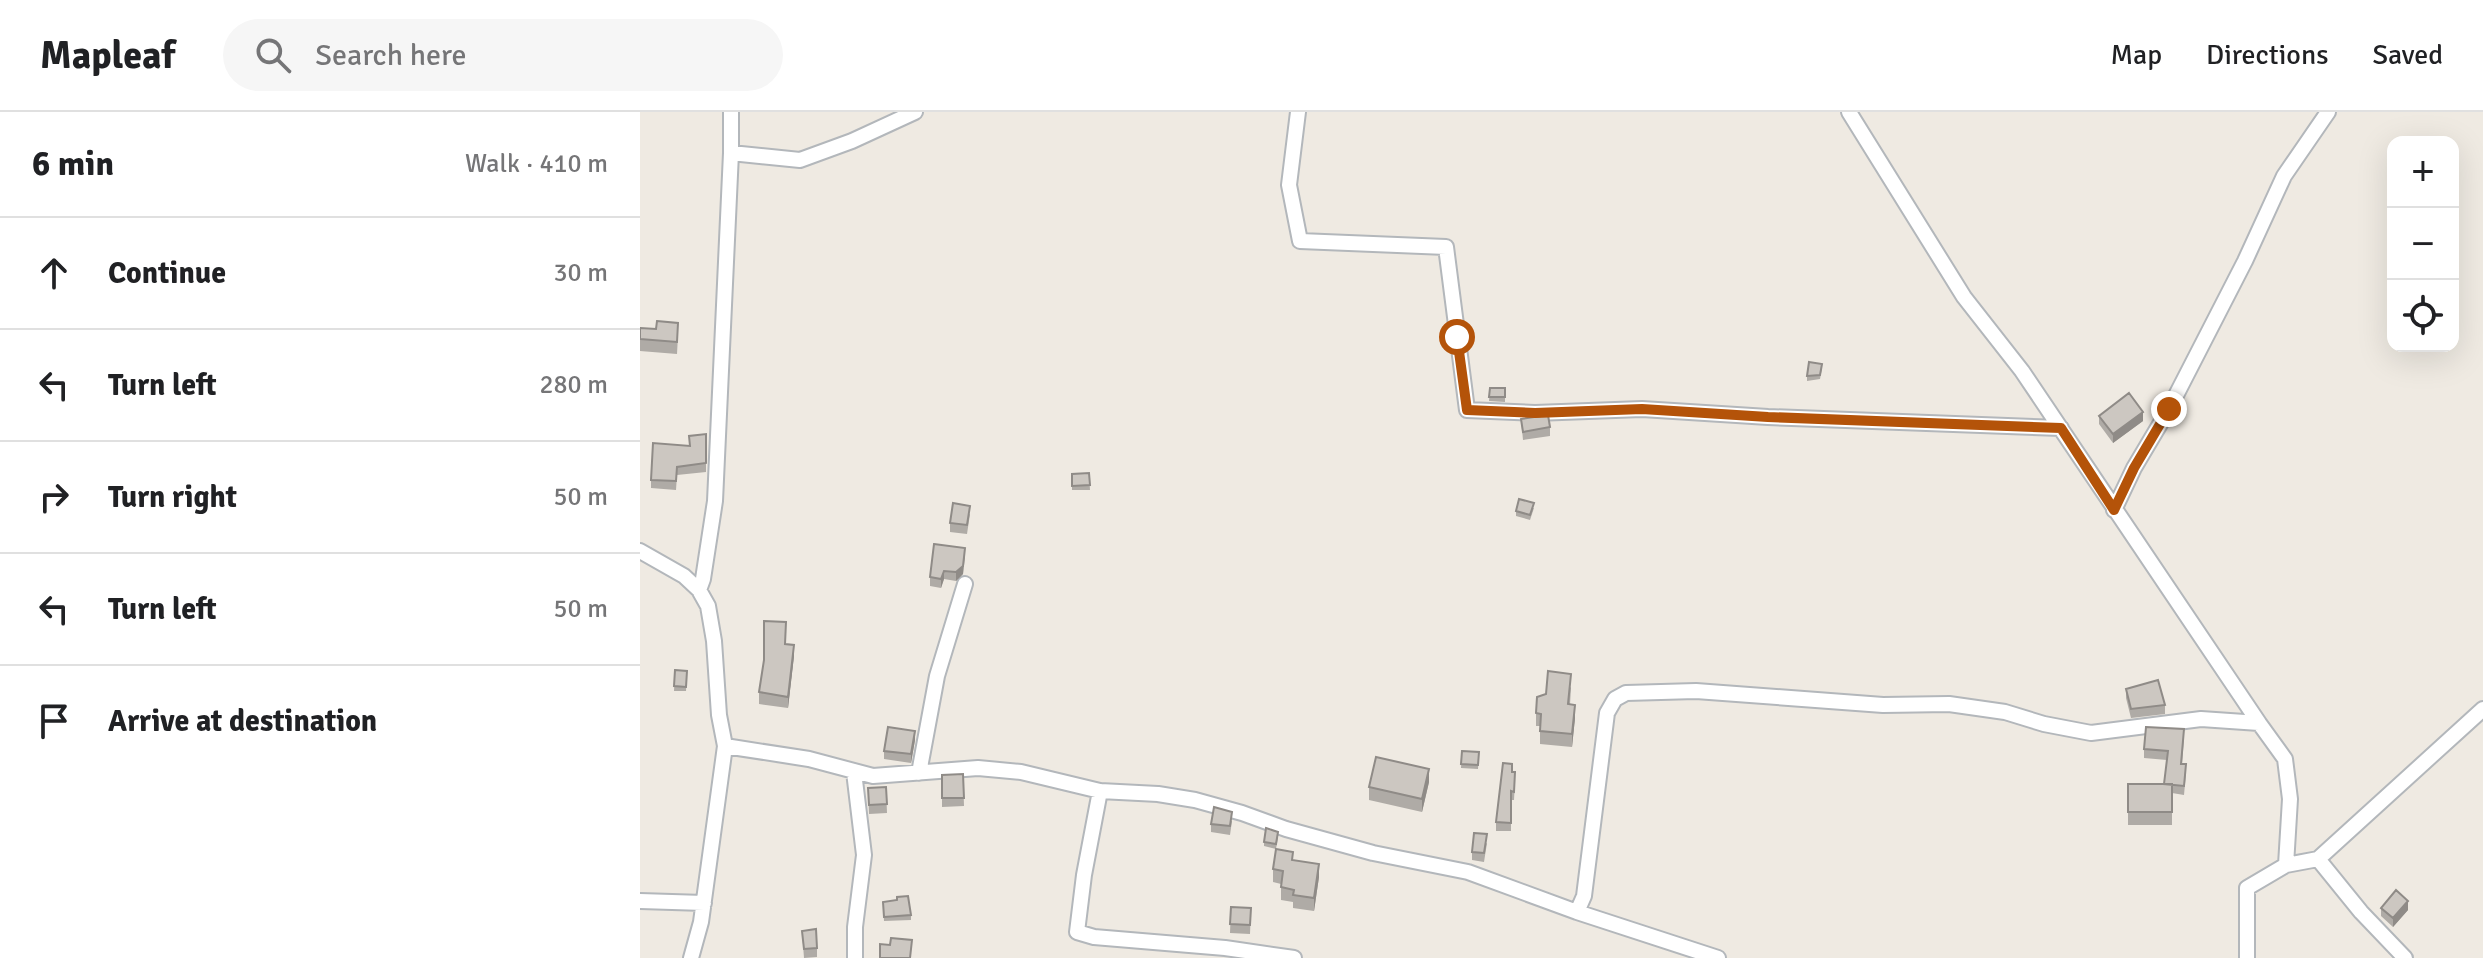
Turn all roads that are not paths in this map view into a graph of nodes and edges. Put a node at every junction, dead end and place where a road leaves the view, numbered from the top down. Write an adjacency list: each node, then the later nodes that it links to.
1 (731, 112): 6 (street)
2 (915, 112): 6 (street)
3 (1298, 112): 7 (street)
4 (1849, 112): 7 (street)
5 (2328, 112): 8 (street)
6 (731, 153): 11 (street)
7 (2061, 428): 8 (street)
8 (2114, 510): 13 (street)
9 (640, 551): 11 (street)
10 (965, 584): 16 (street)
11 (699, 590): 14 (street)
12 (2483, 709): 18 (street)
13 (2259, 723): 19 (street); 22 (street)
14 (725, 746): 15 (street); 21 (street)
15 (854, 772): 16 (street); 25 (street)
16 (919, 773): 17 (street)
17 (1100, 791): 22 (street); 26 (street)
18 (2318, 859): 19 (street); 29 (street)
19 (2286, 865): 28 (street)
20 (640, 901): 21 (street)
21 (704, 903): 24 (street)
22 (1577, 912): 23 (street)
23 (1680, 952): 27 (street)
24 (691, 958)
25 (855, 958)
26 (1294, 958)
27 (1718, 958)
28 (2247, 958)
29 (2405, 958)

